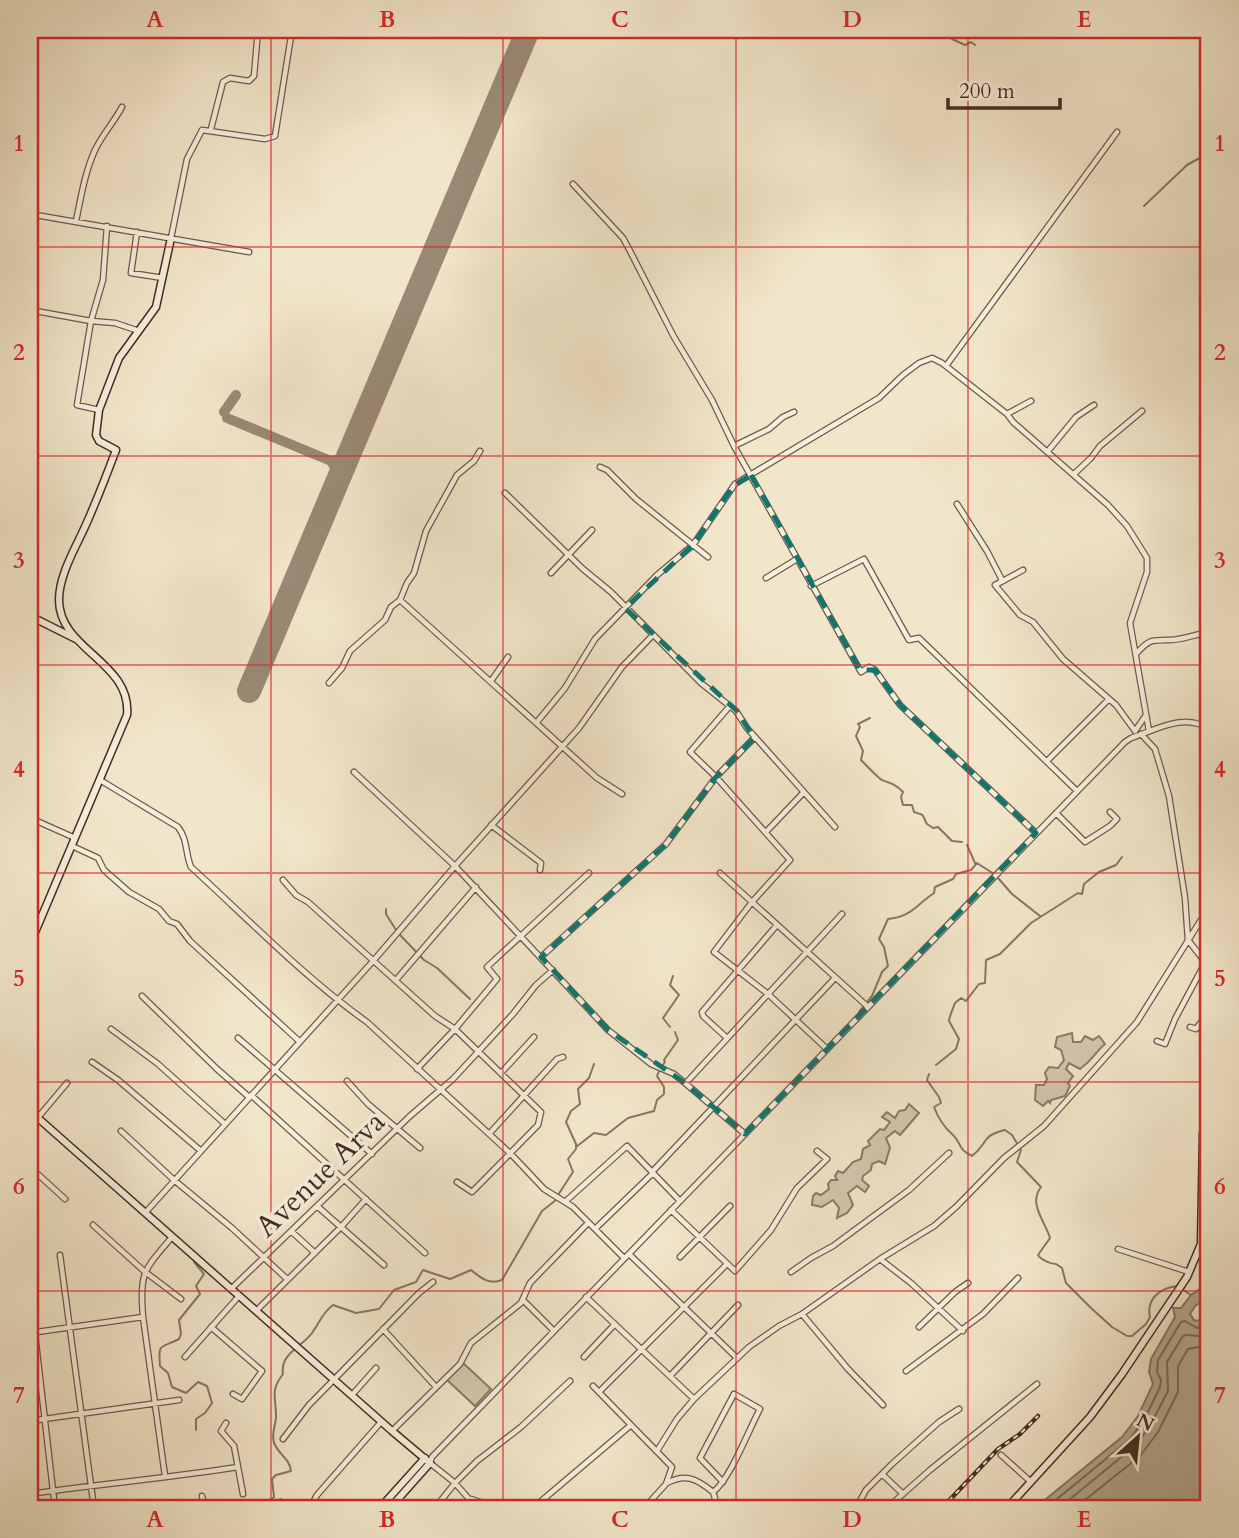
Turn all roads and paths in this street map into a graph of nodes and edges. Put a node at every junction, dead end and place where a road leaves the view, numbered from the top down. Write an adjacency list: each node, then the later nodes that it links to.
1 (258, 30): 4 (street)
2 (292, 30): 4 (street)
3 (122, 107): 8 (street)
4 (211, 130): 11 (street)
5 (1117, 132): 17 (street)
6 (573, 184): 24 (street)
7 (30, 214): 8 (street)
8 (76, 221): 9 (street)
9 (107, 226): 10 (street); 15 (street)
10 (137, 232): 11 (street); 13 (street)
11 (171, 238): 12 (street); 13 (street)
12 (249, 252)
13 (164, 278): 16 (street)
14 (30, 310): 15 (street)
15 (91, 321): 16 (street); 20 (street)
16 (139, 331): 20 (street)
17 (946, 366): 23 (street); 29 (street)
18 (1031, 401): 23 (street)
19 (1094, 405): 26 (street)
20 (99, 410): 45 (street)
21 (1142, 411): 28 (street)
22 (794, 412): 24 (street)
23 (1007, 414): 26 (street)
24 (734, 446): 29 (street)
25 (481, 451): 42 (street)
26 (1048, 451): 28 (street)
27 (600, 467): 33 (street)
28 (1074, 474): 50 (street)
29 (751, 475): 33 (street); 36 (street)
30 (505, 494): 34 (street)
31 (957, 505): 40 (street)
32 (592, 530): 34 (street)
33 (693, 545): 35 (street); 43 (street)
34 (569, 555): 38 (street); 43 (street)
35 (708, 558)
36 (797, 559): 39 (street); 41 (street)
37 (1023, 570): 40 (street)
38 (551, 573)
39 (766, 578)
40 (1001, 582): 54 (street)
41 (811, 586): 65 (street); 78 (street)
42 (400, 600): 52 (street); 53 (street)
43 (625, 608): 48 (street); 57 (street)
44 (30, 616): 46 (street)
45 (64, 620): 46 (street); 49 (street)
46 (54, 628): 49 (street)
47 (1209, 632): 50 (street)
48 (652, 636): 55 (street); 64 (street)
49 (80, 642): 68 (street)
50 (1136, 655): 56 (street)
51 (508, 657): 52 (street)
52 (491, 681): 57 (street)
53 (329, 683)
54 (1109, 699): 59 (street); 65 (street)
55 (729, 707): 62 (street); 67 (street)
56 (1146, 715): 59 (street); 60 (street)
57 (537, 722): 64 (street)
58 (1209, 729): 60 (street)
59 (1135, 731): 63 (street)
60 (1149, 732): 61 (street)
61 (1141, 734): 63 (street); 94 (street)
62 (755, 737): 67 (street); 70 (street)
63 (1131, 738): 69 (street)
64 (562, 744): 71 (street); 75 (street)
65 (1046, 761): 69 (street)
66 (354, 772): 81 (street)
67 (716, 777): 77 (street); 97 (street)
68 (100, 780): 79 (street); 106 (street)
69 (1077, 791): 73 (street)
70 (804, 792): 76 (street); 77 (street)
71 (622, 794)
72 (1111, 812): 73 (street)
73 (1056, 813): 78 (street)
74 (30, 818): 79 (street)
75 (491, 825): 81 (street); 82 (street)
76 (835, 827)
77 (766, 832): 87 (street)
78 (1036, 834): 107 (street)
79 (75, 838): 80 (street)
80 (72, 846): 91 (street); 116 (street)
81 (456, 866): 86 (street); 98 (street)
82 (540, 870)
83 (589, 873): 93 (street)
84 (720, 873): 87 (street)
85 (283, 880): 98 (street)
86 (476, 887): 93 (street); 103 (street)
87 (752, 902): 92 (street); 101 (street)
88 (1209, 907): 94 (street)
89 (842, 914): 96 (street)
90 (30, 918): 91 (street)
91 (39, 922): 95 (street)
92 (777, 925): 96 (street); 101 (street)
93 (521, 935): 97 (street); 112 (street)
94 (1188, 940): 99 (street); 175 (street)
95 (30, 944)
96 (807, 952): 102 (street); 104 (street)
97 (541, 957): 100 (street)
98 (374, 960): 103 (street); 106 (street)
99 (1207, 965): 117 (street)
100 (552, 970): 119 (street, Avenue Arva); 127 (street)
101 (739, 972): 104 (street); 115 (street)
102 (835, 978): 107 (street); 109 (street)
103 (396, 980): 112 (street)
104 (768, 994): 109 (street); 115 (street)
105 (142, 996): 129 (street)
106 (337, 999): 116 (street); 123 (street)
107 (867, 1006): 118 (street)
108 (1209, 1012): 110 (street)
109 (796, 1020): 118 (street); 131 (street)
110 (1190, 1027)
111 (111, 1029): 135 (street)
112 (455, 1029): 119 (street); 123 (street)
113 (534, 1037): 124 (street)
114 (238, 1038): 122 (street)
115 (727, 1038): 127 (street)
116 (299, 1041): 122 (street)
117 (1157, 1041)
118 (827, 1049): 140 (street)
119 (479, 1052): 124 (street); 128 (street, Avenue Arva)
120 (563, 1057): 130 (street)
121 (92, 1062): 142 (street)
122 (275, 1068): 129 (street); 145 (street)
123 (416, 1069): 128 (street)
124 (501, 1073): 130 (street)
125 (347, 1081): 137 (street)
126 (67, 1083): 134 (street)
127 (685, 1083): 131 (street)
128 (440, 1090): 137 (street, Avenue Arva); 139 (street)
129 (250, 1096): 135 (street); 150 (street)
130 (524, 1096): 139 (street); 146 (street)
131 (713, 1107): 140 (street); 148 (street)
132 (1209, 1108): 180 (street)
133 (30, 1111): 134 (street)
134 (37, 1118): 136 (street); 159 (street)
135 (225, 1124): 142 (street)
136 (30, 1126)
137 (397, 1128): 141 (street); 145 (street, Avenue Arva)
138 (121, 1131): 149 (street)
139 (489, 1134): 146 (street)
140 (745, 1134): 155 (street)
141 (419, 1148)
142 (201, 1151): 149 (street)
143 (817, 1151): 176 (street)
144 (949, 1153): 179 (street)
145 (372, 1154): 150 (street, Avenue Arva)
146 (511, 1154): 151 (street); 154 (street)
147 (30, 1167): 152 (street)
148 (653, 1173): 154 (street); 155 (street); 163 (street)
149 (174, 1180): 159 (street); 172 (street)
150 (345, 1180): 153 (street); 156 (street, Avenue Arva)
151 (457, 1182)
152 (65, 1199)
153 (366, 1199): 162 (street); 169 (street)
154 (564, 1200): 160 (street)
155 (680, 1201): 158 (street)
156 (317, 1206): 162 (street); 164 (street, Avenue Arva)
157 (730, 1206): 166 (street)
158 (671, 1210): 166 (street); 170 (street)
159 (145, 1213): 165 (street)
160 (588, 1223): 163 (street); 190 (street)
161 (93, 1225): 178 (street)
162 (341, 1227): 168 (street); 177 (street)
163 (595, 1230): 174 (street)
164 (291, 1231): 168 (street); 172 (street, Avenue Arva)
165 (172, 1237): 178 (street); 185 (street)
166 (699, 1237): 173 (street); 176 (street)
167 (1118, 1249): 180 (street)
168 (315, 1252): 182 (street)
169 (425, 1253)
170 (629, 1254): 174 (street); 192 (street)
171 (60, 1255): 198 (street)
172 (264, 1257): 182 (street); 185 (street, Avenue Arva)
173 (680, 1257)
174 (624, 1258): 188 (street)
175 (880, 1259): 193 (street); 195 (street)
176 (727, 1264): 192 (street)
177 (384, 1265)
178 (144, 1271): 189 (street); 196 (street)
179 (791, 1272)
180 (1189, 1272): 243 (street)
181 (1018, 1278): 203 (street)
182 (287, 1279): 194 (street)
183 (433, 1282): 201 (street)
184 (968, 1283): 193 (street)
185 (231, 1289): 187 (street)
186 (30, 1291): 204 (street)
187 (239, 1296): 194 (street); 199 (street)
188 (586, 1297): 197 (street); 202 (street)
189 (181, 1299)
190 (523, 1300): 202 (street); 217 (street)
191 (738, 1305): 205 (street)
192 (684, 1307): 205 (street); 206 (street)
193 (939, 1309): 200 (street); 203 (street)
194 (256, 1311): 213 (street)
195 (802, 1314): 209 (street); 224 (street)
196 (143, 1317): 198 (street); 223 (street)
197 (615, 1324): 206 (street); 208 (street)
198 (69, 1327): 204 (street); 226 (street)
199 (211, 1327): 207 (street); 219 (street)
200 (919, 1327)
201 (383, 1329): 213 (street); 217 (street)
202 (554, 1331): 236 (street)
203 (963, 1331): 211 (street)
204 (32, 1332): 227 (street)
205 (711, 1333): 209 (street); 212 (street)
206 (642, 1350): 212 (street); 218 (street)
207 (185, 1357)
208 (584, 1357)
209 (737, 1358): 221 (street)
210 (376, 1368): 220 (street)
211 (906, 1371)
212 (670, 1376): 221 (street)
213 (334, 1380): 220 (street); 233 (street)
214 (570, 1381): 244 (street)
215 (1037, 1384): 251 (street)
216 (593, 1386): 218 (street)
217 (436, 1387): 232 (street)
218 (599, 1392): 231 (street)
219 (233, 1394)
220 (351, 1395): 229 (street)
221 (694, 1399): 234 (street)
222 (180, 1400): 223 (street)
223 (154, 1404): 226 (street); 240 (street)
224 (883, 1405)
225 (960, 1409): 239 (street)
226 (82, 1414): 227 (street); 246 (street)
227 (45, 1419): 228 (street); 247 (street)
228 (30, 1421)
229 (381, 1422): 232 (street); 259 (street)
230 (226, 1423): 237 (street)
231 (631, 1425): 234 (street); 265 (street)
232 (392, 1431): 236 (street)
233 (283, 1438)
234 (657, 1451): 238 (street)
235 (1001, 1455): 243 (street)
236 (429, 1459): 244 (street); 260 (street); 261 (street)
237 (238, 1467): 240 (street); 250 (street)
238 (672, 1470): 241 (street); 245 (street)
239 (882, 1474): 251 (street); 268 (street)
240 (165, 1476): 246 (street)
241 (682, 1476): 245 (street); 248 (street)
242 (723, 1482): 242 (street); 248 (street)
243 (1031, 1482): 270 (street)
244 (455, 1483): 253 (street); 262 (street)
245 (666, 1484): 266 (street)
246 (92, 1486): 247 (street); 256 (street)
247 (53, 1490): 249 (street); 255 (street)
248 (713, 1492): 267 (street)
249 (30, 1494)
250 (243, 1494)
251 (903, 1494): 269 (street)
252 (202, 1496): 257 (street)
253 (470, 1499): 263 (street); 264 (street)
254 (281, 1502): 258 (street)
255 (55, 1508)
256 (94, 1508)
257 (205, 1508)
258 (294, 1508)
259 (310, 1508)
260 (380, 1508)
261 (390, 1508)
262 (435, 1508)
263 (477, 1508)
264 (491, 1508)
265 (533, 1508)
266 (644, 1508)
267 (710, 1508)
268 (856, 1508)
269 (887, 1508)
270 (1007, 1508)

